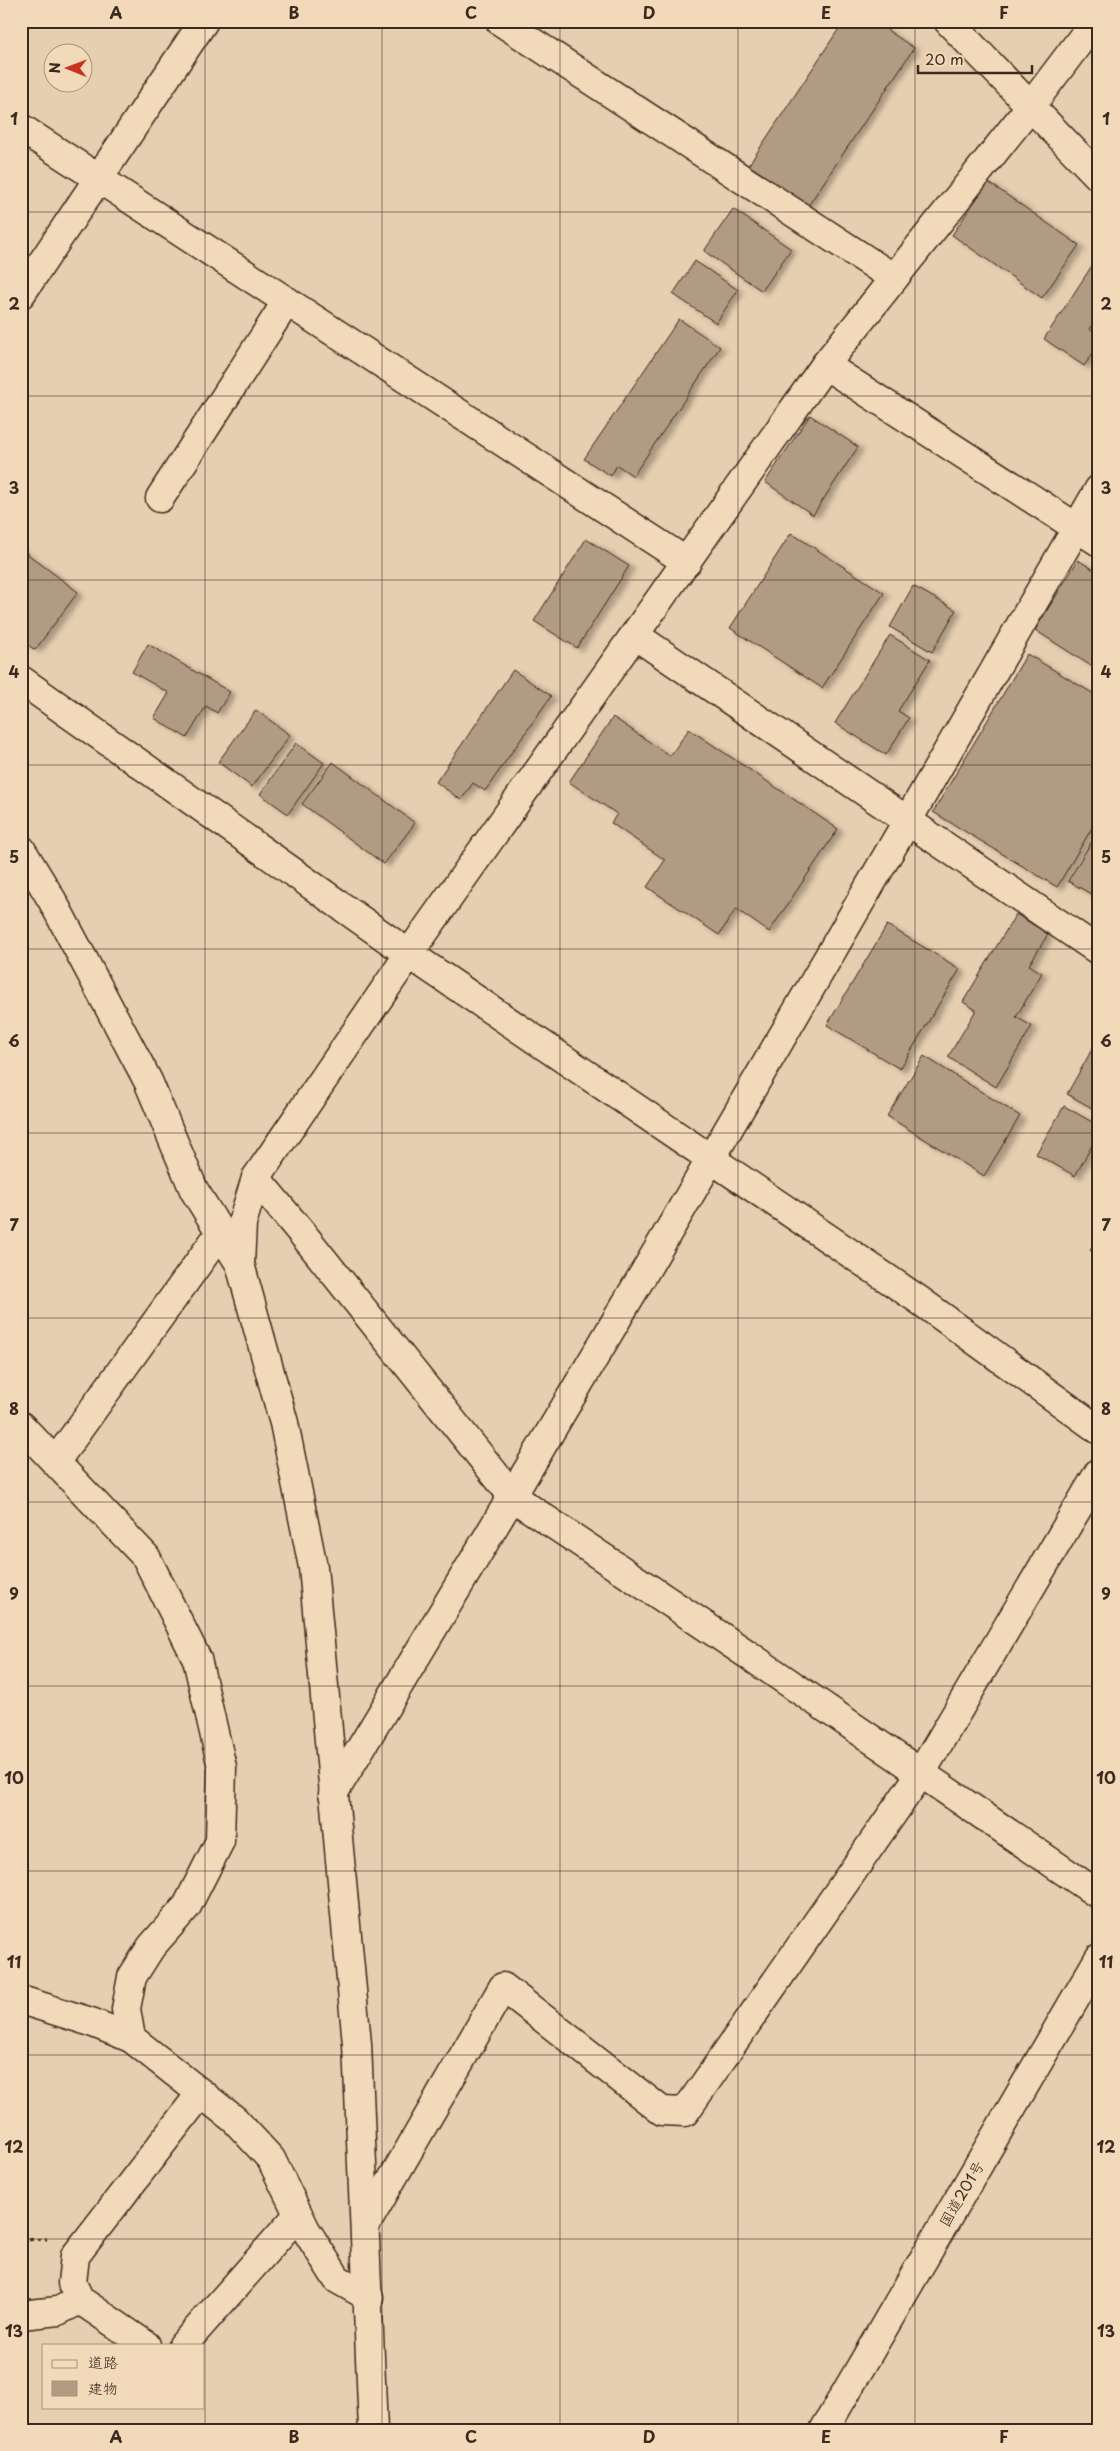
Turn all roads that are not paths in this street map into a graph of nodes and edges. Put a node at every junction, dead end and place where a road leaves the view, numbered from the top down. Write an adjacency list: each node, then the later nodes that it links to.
1 (204, 21): 7 (main road)
2 (500, 21): 9 (main road)
3 (948, 21): 5 (main road)
4 (1095, 21): 5 (main road)
5 (1036, 99): 8 (main road); 9 (main road)
6 (21, 128): 7 (main road)
7 (99, 178): 10 (main road); 11 (main road)
8 (1099, 178)
9 (894, 278): 12 (main road)
10 (21, 294)
11 (287, 301): 14 (main road); 17 (main road)
12 (825, 365): 15 (main road); 17 (main road)
13 (1099, 489): 15 (main road)
14 (160, 498)
15 (1076, 528): 16 (main road); 20 (main road)
16 (1099, 542)
17 (688, 562): 18 (main road)
18 (636, 636): 20 (main road); 23 (main road)
19 (21, 680): 23 (main road)
20 (908, 821): 22 (main road); 24 (main road)
21 (21, 849): 26 (main road)
22 (1099, 952)
23 (409, 954): 24 (main road); 25 (main road)
24 (712, 1160): 29 (main road); 32 (main road)
25 (256, 1178): 27 (main road); 32 (main road)
26 (220, 1233): 27 (main road); 30 (main road)
27 (240, 1264): 34 (main road)
28 (21, 1426): 30 (main road)
29 (1099, 1430)
30 (56, 1461): 38 (main road)
31 (1099, 1472): 33 (main road)
32 (514, 1498): 33 (main road); 34 (main road)
33 (921, 1773): 35 (main road); 41 (main road)
34 (333, 1794): 41 (main road)
35 (1099, 1895)
36 (1099, 1958): 48 (main road, 国道201号)
37 (21, 2000): 38 (main road)
38 (132, 2038): 39 (main road)
39 (201, 2094): 40 (main road); 43 (main road)
40 (298, 2215): 42 (main road); 46 (main road)
41 (365, 2226): 42 (main road)
42 (368, 2297): 47 (main road)
43 (80, 2300): 44 (main road); 45 (main road)
44 (21, 2315)
45 (145, 2344)
46 (184, 2344)
47 (373, 2430)
48 (824, 2430)

